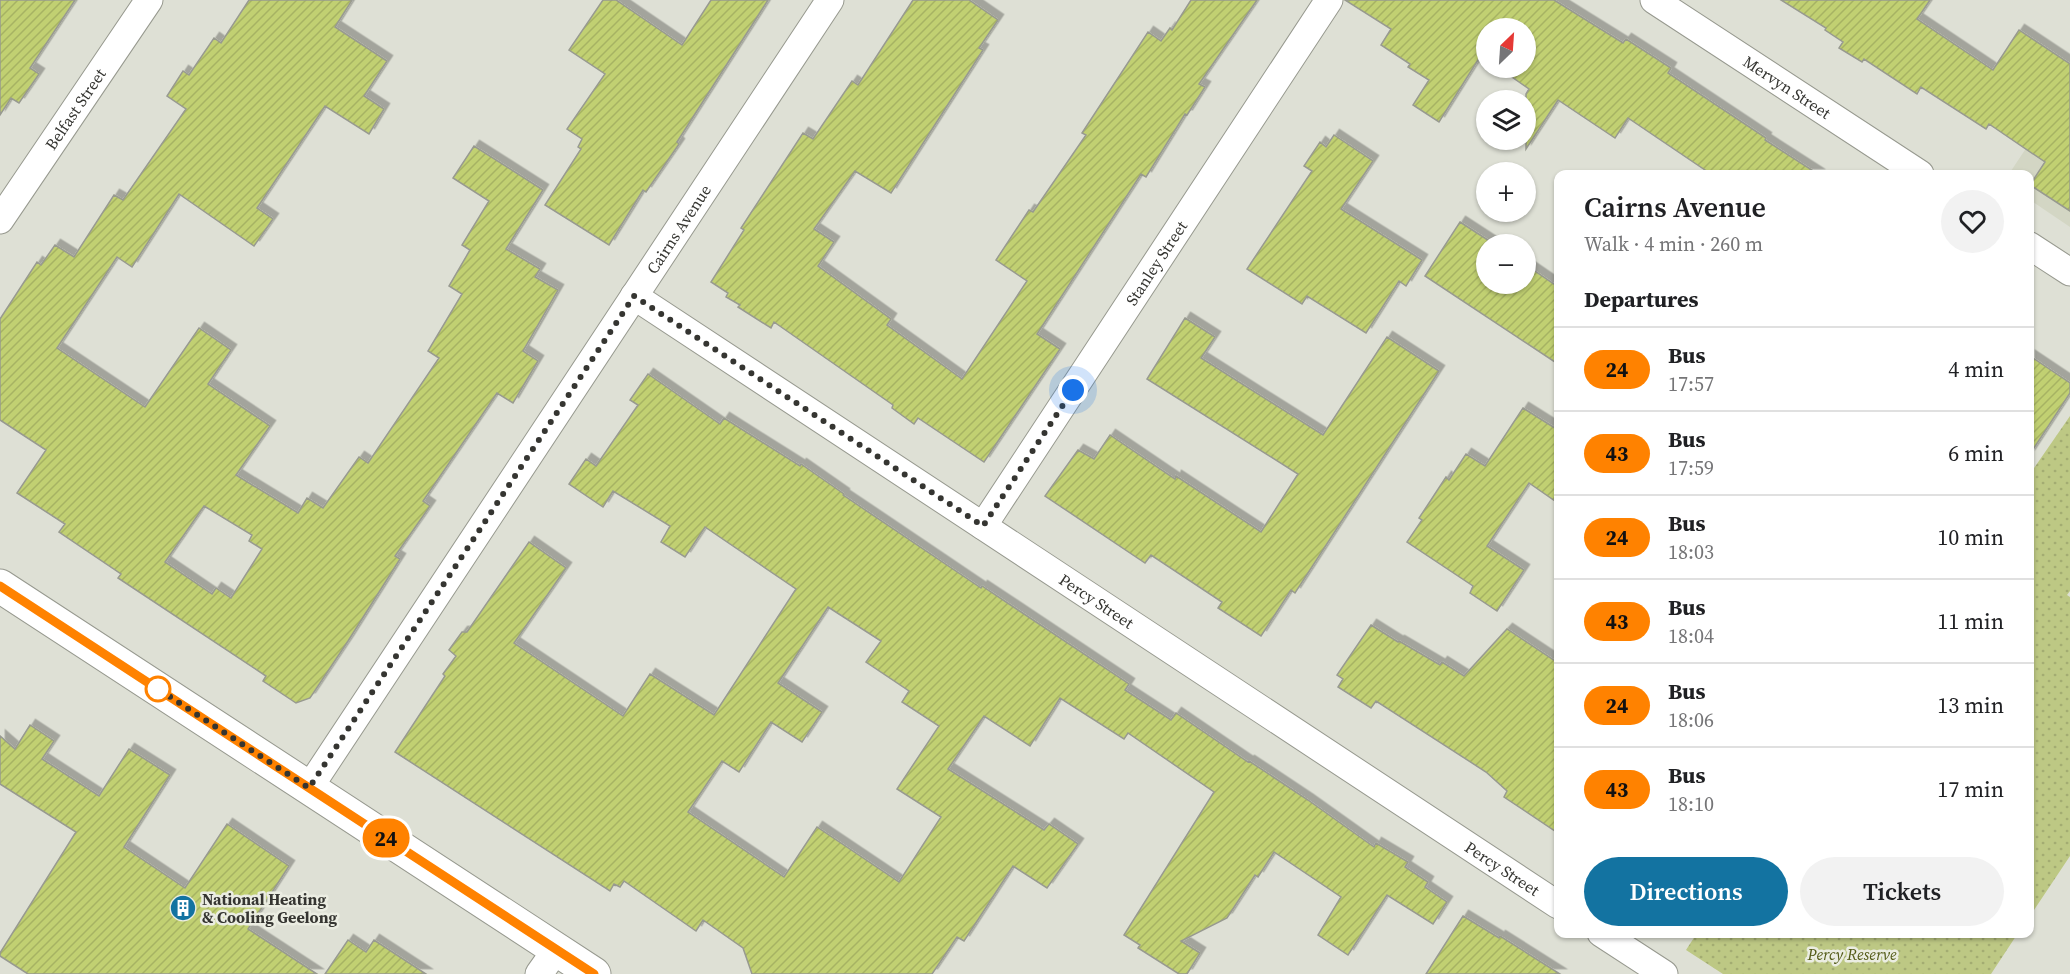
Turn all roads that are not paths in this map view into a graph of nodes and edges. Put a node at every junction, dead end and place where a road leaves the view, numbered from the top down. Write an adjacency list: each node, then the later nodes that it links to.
1 (149, 0): 6 (street, Belfast Street)
2 (830, 0): 9 (street, Cairns Avenue)
3 (1329, 0): 10 (street, Stanley Street)
4 (1654, 0): 5 (street, Mervyn Street)
5 (1914, 170)
6 (0, 220)
7 (2034, 249): 8 (street)
8 (2070, 272)
9 (634, 296): 10 (street, Percy Street); 12 (street, Cairns Avenue)
10 (983, 526): 13 (street, Percy Street)
11 (0, 586): 12 (main road)
12 (309, 788): 15 (main road)
13 (1554, 902)
14 (1609, 938): 17 (street)
15 (548, 962): 16 (main road)
16 (594, 974)
17 (1664, 974)

